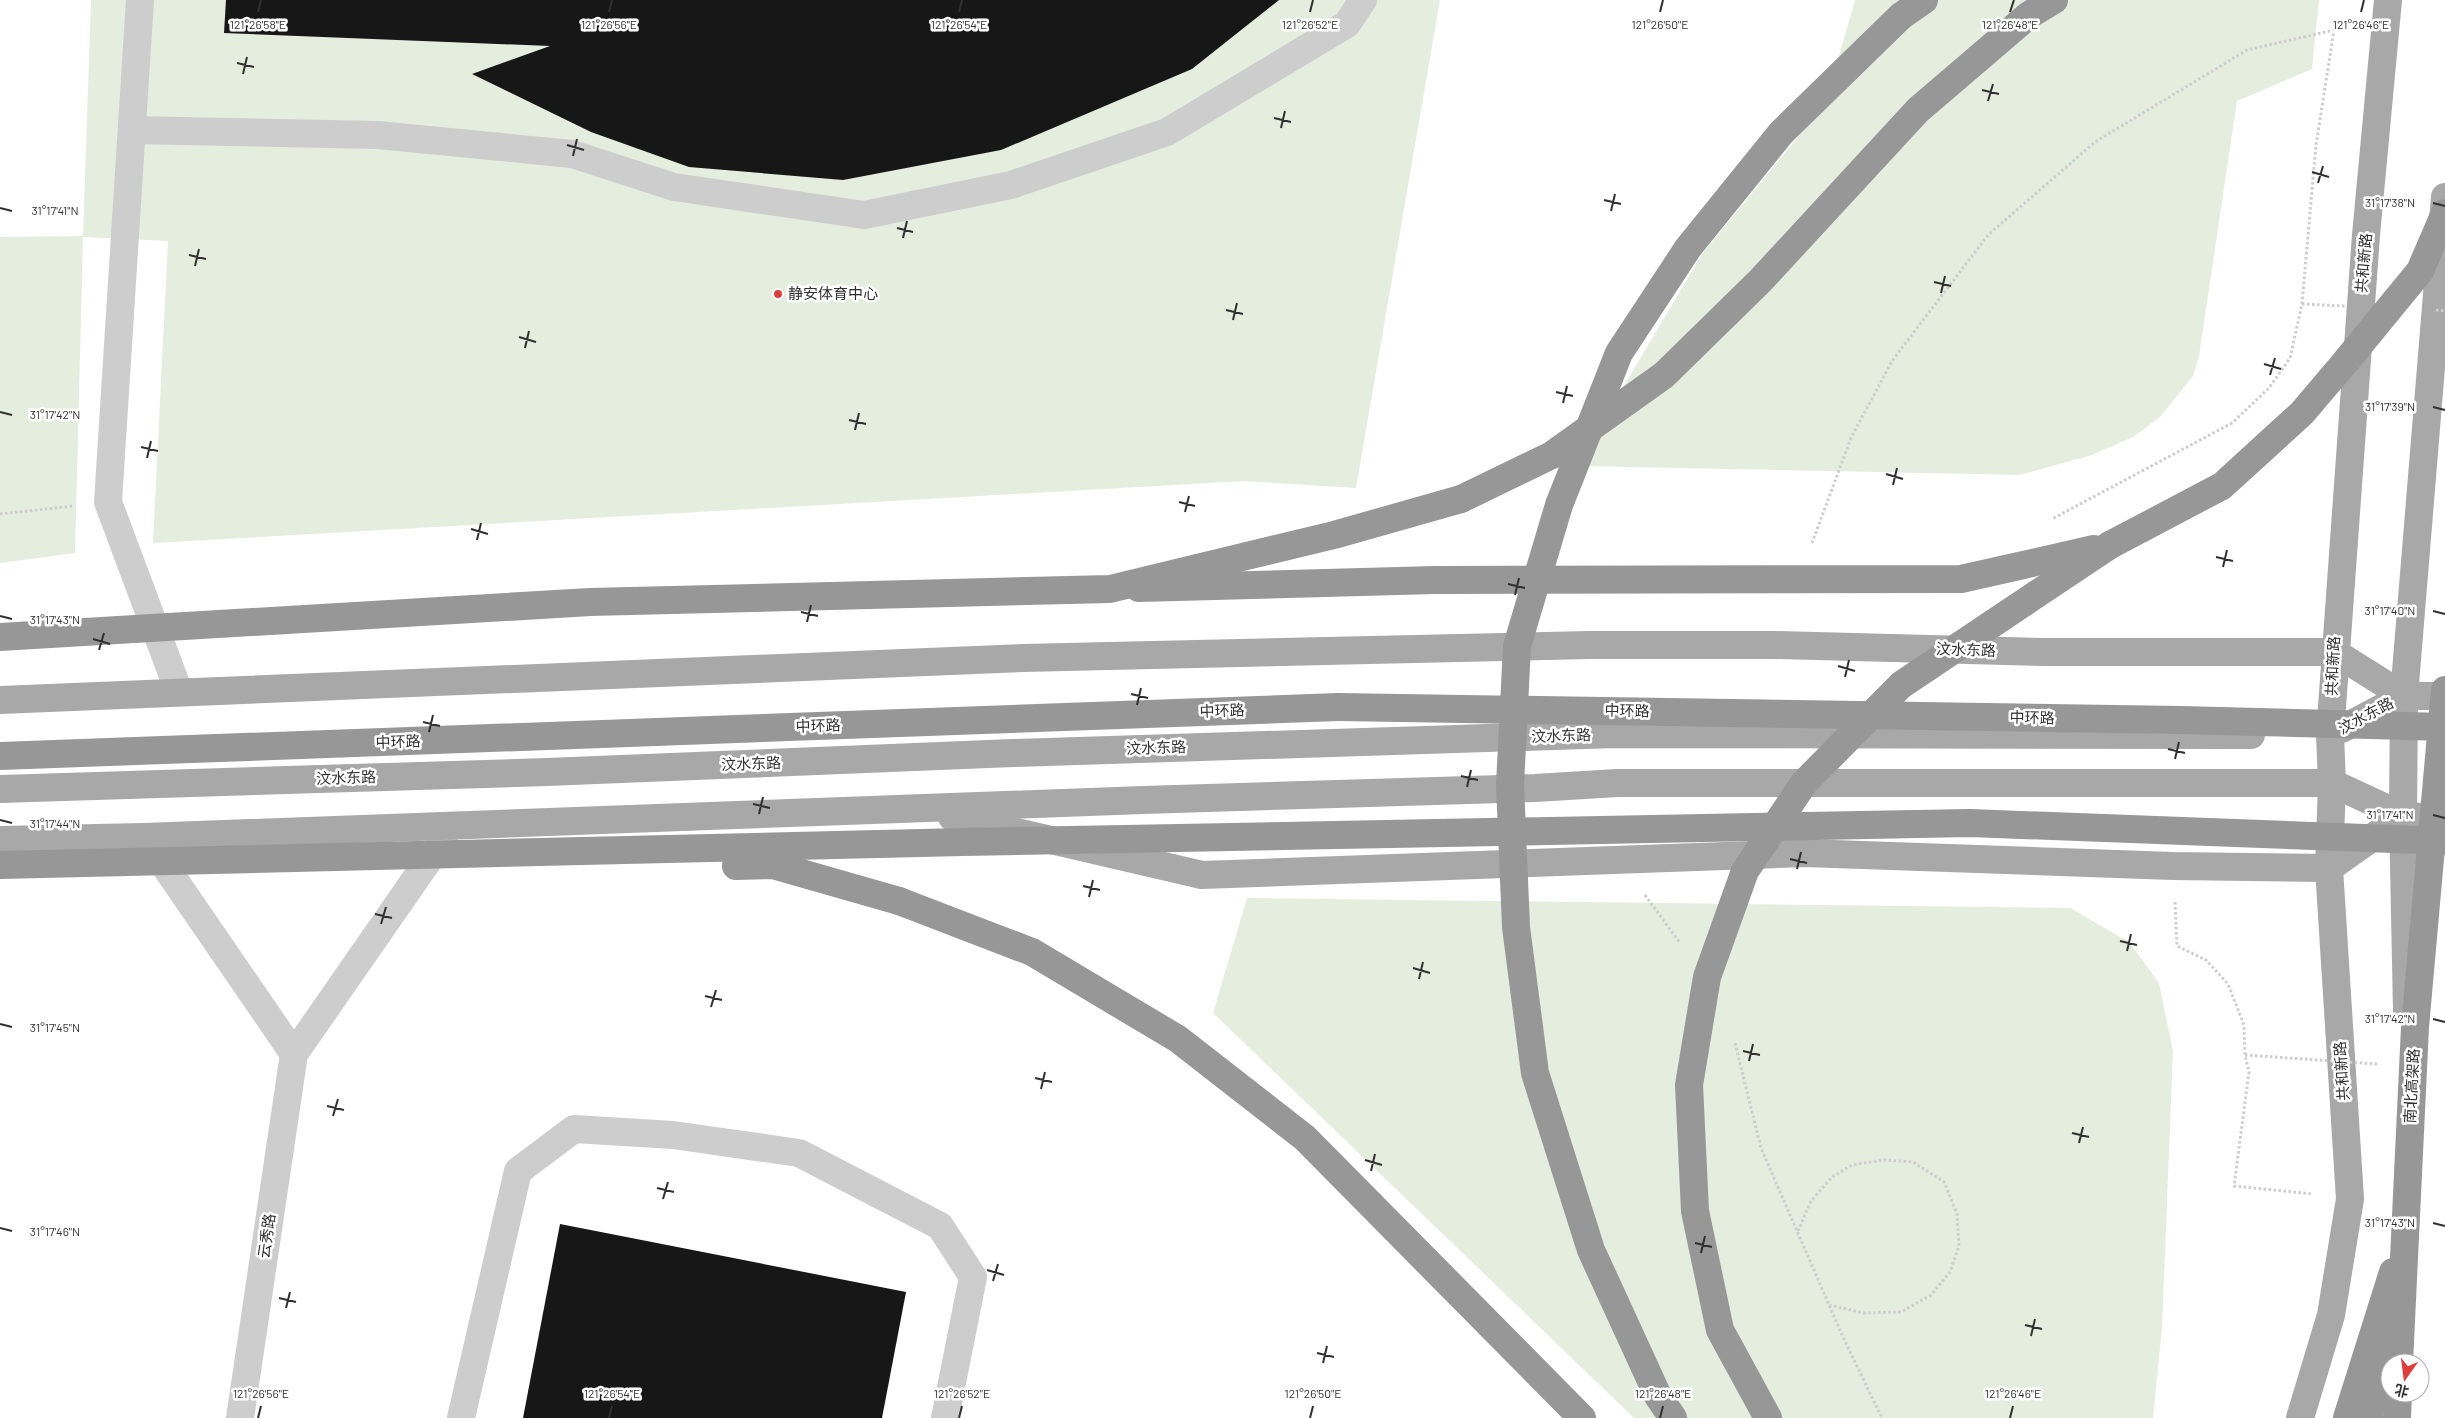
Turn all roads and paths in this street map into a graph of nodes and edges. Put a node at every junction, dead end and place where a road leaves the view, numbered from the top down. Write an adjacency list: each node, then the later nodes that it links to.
1 (140, 0): 6 (street)
2 (1363, 0): 6 (street)
3 (1924, 0): 57 (highway, bridge)
4 (2054, 0): 14 (highway, bridge)
5 (2388, 0): 16 (main road, 共和新路)
6 (132, 130): 9 (street)
7 (2445, 197): 19 (main road)
8 (2445, 214): 12 (highway, bridge)
9 (108, 502): 10 (path); 18 (street)
10 (0, 514)
11 (2050, 520): 13 (path)
12 (2110, 545): 14 (highway, bridge); 58 (highway, bridge)
13 (1811, 546)
14 (1110, 589): 15 (highway, bridge)
15 (0, 638)
16 (2334, 652): 18 (main road, 汶水东路); 19 (main road, 汶水东路); 23 (main road, 共和新路)
17 (2445, 690): 46 (highway, 南北高架路, bridge)
18 (179, 692): 21 (main road, 汶水东路)
19 (2404, 696): 20 (main road); 23 (main road, 汶水东路); 28 (main road)
20 (2445, 696)
21 (0, 700)
22 (2445, 727): 24 (highway, 中环路, bridge)
23 (2330, 735): 25 (main road, 共和新路); 26 (main road, 汶水东路)
24 (0, 756)
25 (2332, 783): 27 (main road); 28 (main road); 37 (main road, 共和新路)
26 (0, 789)
27 (917, 809): 30 (main road); 34 (main road)
28 (2403, 816): 29 (main road); 37 (main road); 47 (main road)
29 (2445, 818)
30 (453, 825): 31 (main road); 41 (street)
31 (144, 836): 32 (main road); 41 (street)
32 (0, 840)
33 (2445, 840): 35 (highway, bridge)
34 (1620, 860): 36 (main road); 39 (path)
35 (0, 865)
36 (2173, 866): 37 (main road); 42 (path)
37 (2329, 868): 44 (main road, 共和新路)
38 (0, 880): 56 (highway, bridge)
39 (1684, 949)
40 (1734, 1039): 45 (path)
41 (294, 1054): 53 (street, 云秀路)
42 (2245, 1055): 43 (path, bridge); 44 (path)
43 (2378, 1064)
44 (2350, 1199): 60 (main road, 共和新路)
45 (1798, 1231): 48 (path); 48 (path)
46 (2403, 1240): 50 (highway, 南北高架路, bridge); 61 (highway, bridge)
47 (2390, 1270): 49 (main road); 62 (highway)
48 (1829, 1305): 59 (path)
49 (2390, 1353)
50 (2399, 1353)
51 (2390, 1403): 63 (main road)
52 (2398, 1403): 64 (highway)
53 (240, 1418)
54 (461, 1418): 55 (street)
55 (945, 1418)
56 (1582, 1418)
57 (1673, 1418)
58 (1768, 1418)
59 (1882, 1418)
60 (2300, 1418)
61 (2347, 1418)
62 (2369, 1418)
63 (2390, 1418)
64 (2397, 1418)

